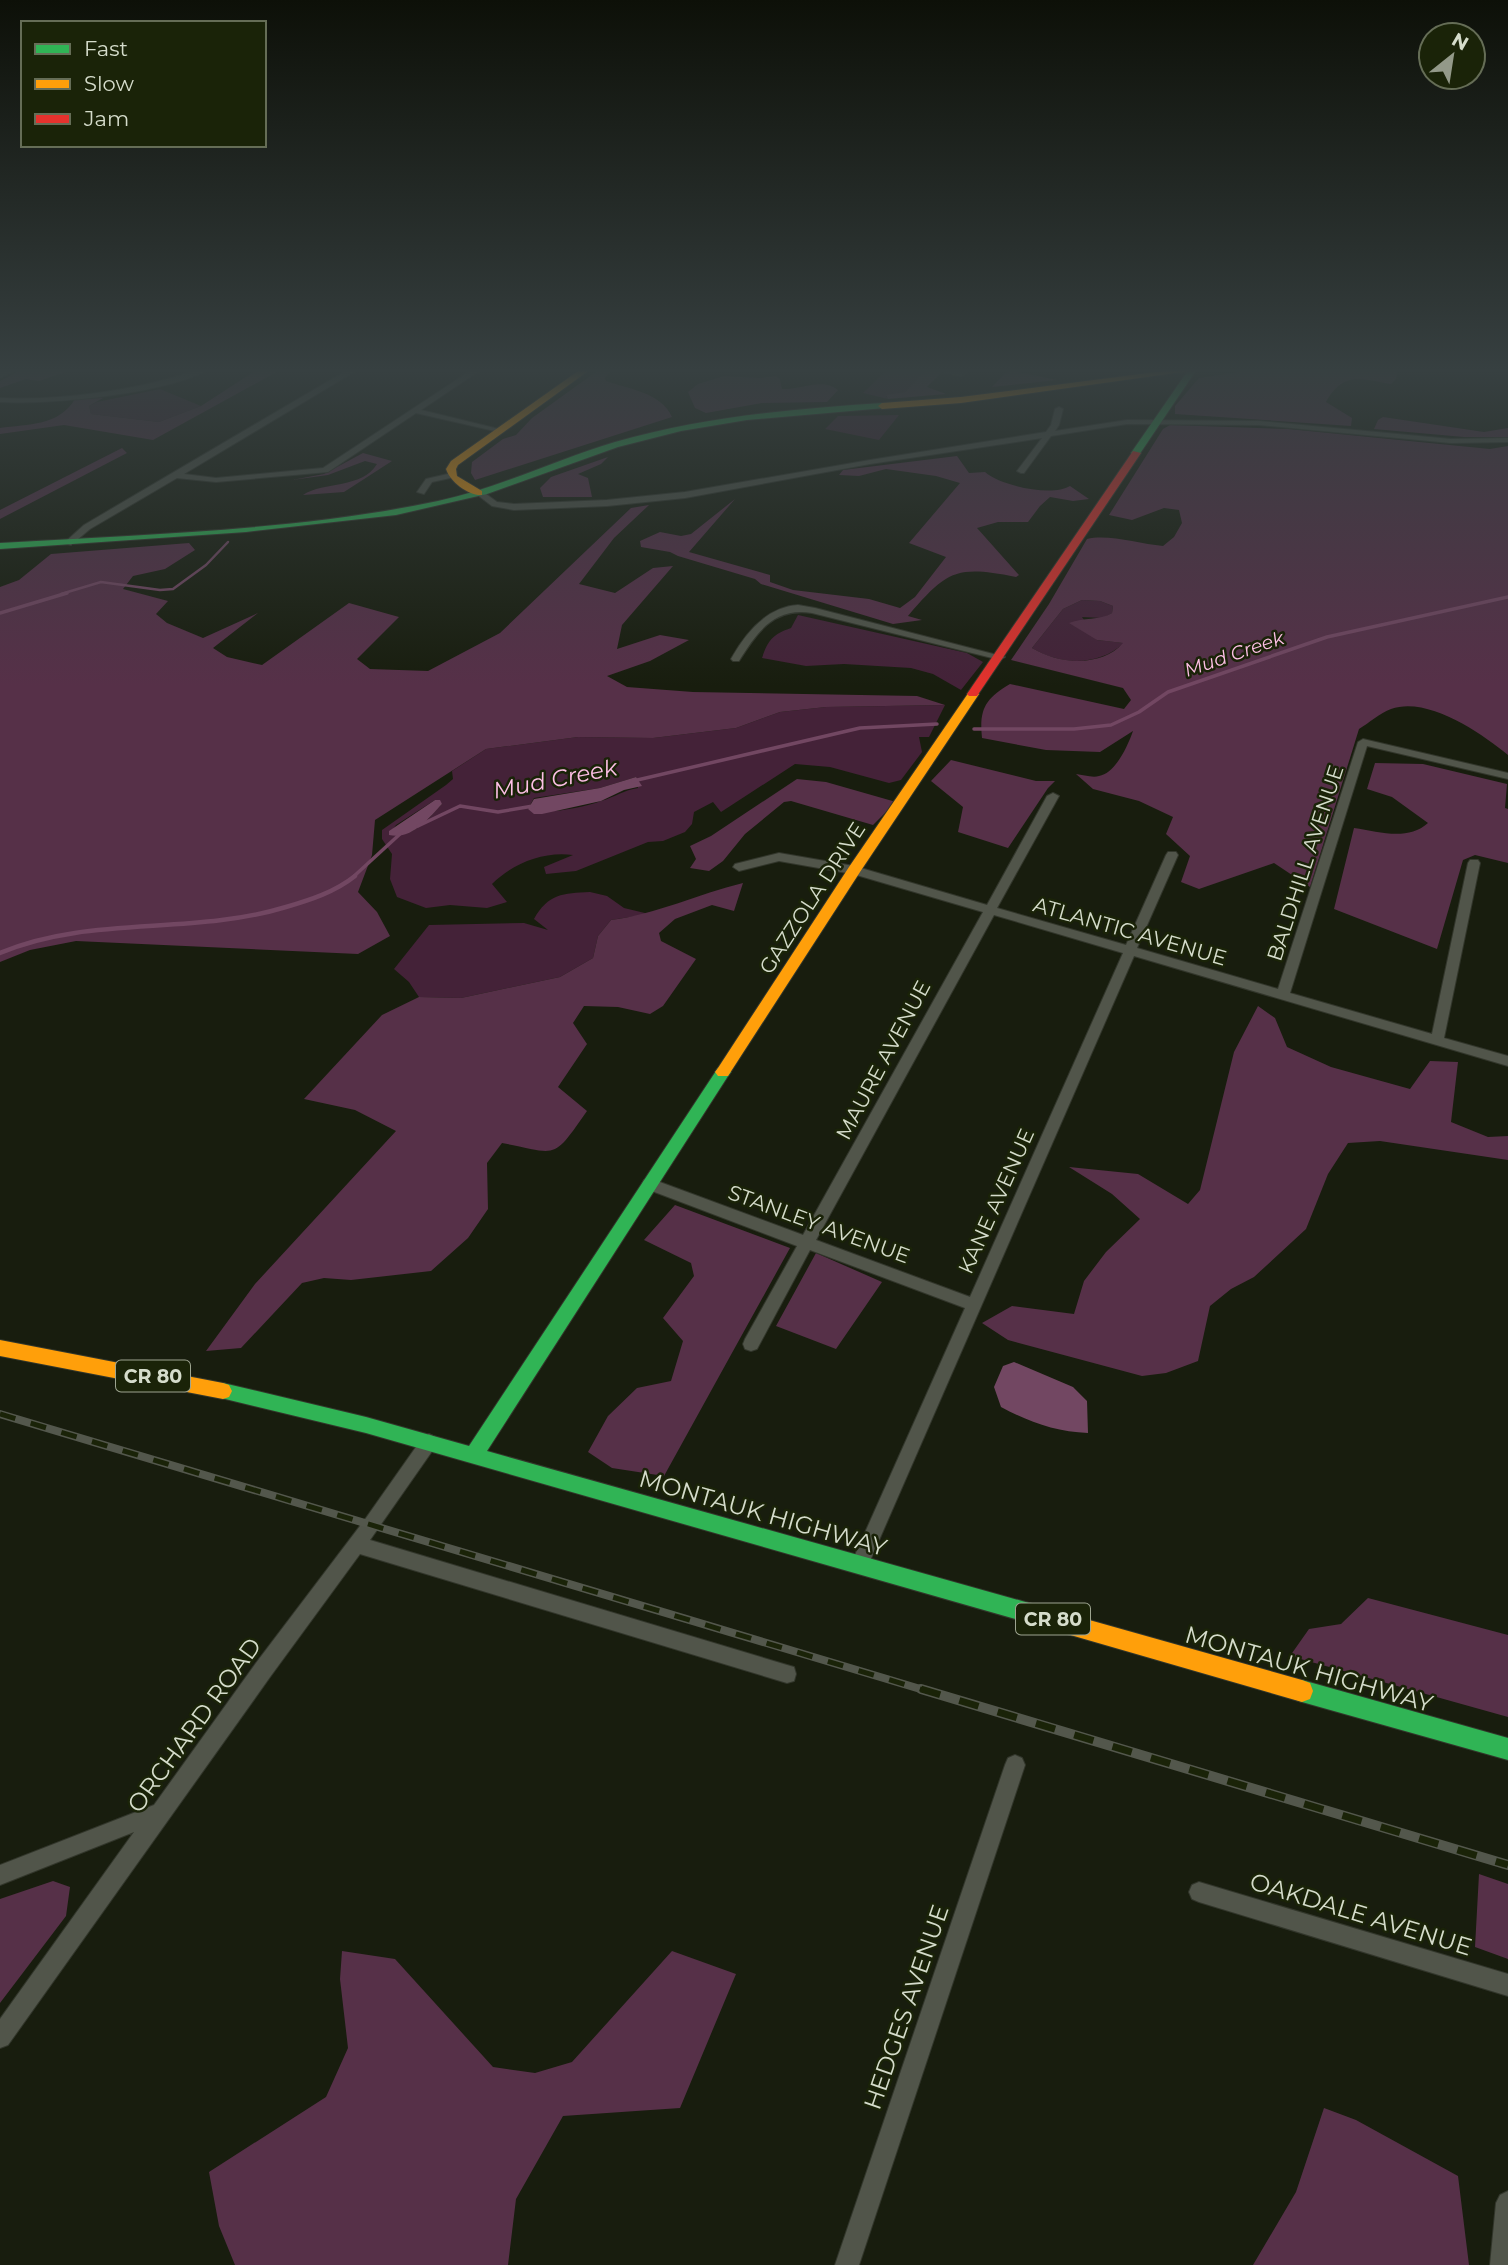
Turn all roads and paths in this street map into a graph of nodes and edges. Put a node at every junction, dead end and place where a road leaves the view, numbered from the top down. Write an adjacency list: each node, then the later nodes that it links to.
1 (175, 475): 2 (street); 9 (street)
2 (282, 475)
3 (452, 475): 7 (street); 8 (main road)
4 (532, 475): 8 (main road)
5 (799, 475): 8 (street)
6 (1121, 475): 11 (main road, GAZZOLA DRIVE)
7 (421, 492)
8 (479, 494): 9 (main road)
9 (68, 542): 10 (main road)
10 (0, 546)
11 (1000, 657): 12 (street); 18 (main road, GAZZOLA DRIVE)
12 (736, 659)
13 (1508, 776): 21 (street, BALDHILL AVENUE)
14 (1052, 796): 19 (street, MAURE AVENUE)
15 (1172, 855): 20 (street, KANE AVENUE)
16 (1474, 863): 22 (street)
17 (739, 867): 18 (street, ATLANTIC AVENUE)
18 (854, 870): 19 (street, ATLANTIC AVENUE); 24 (main road, GAZZOLA DRIVE)
19 (989, 910): 20 (street, ATLANTIC AVENUE); 25 (street, MAURE AVENUE)
20 (1129, 951): 21 (street, ATLANTIC AVENUE); 26 (street, KANE AVENUE)
21 (1283, 995): 22 (street, ATLANTIC AVENUE)
22 (1437, 1040): 23 (street, ATLANTIC AVENUE)
23 (1508, 1061)
24 (649, 1184): 25 (street, STANLEY AVENUE); 30 (main road, GAZZOLA DRIVE)
25 (809, 1242): 26 (street, STANLEY AVENUE); 27 (street, MAURE AVENUE)
26 (974, 1305): 32 (street, KANE AVENUE)
27 (751, 1344)
28 (0, 1348): 29 (main road, MONTAUK HIGHWAY / CR 80)
29 (429, 1442): 30 (main road, MONTAUK HIGHWAY / CR 80); 31 (street, ORCHARD ROAD)
30 (474, 1455): 32 (main road, MONTAUK HIGHWAY / CR 80)
31 (358, 1545): 33 (street); 36 (street, ORCHARD ROAD)
32 (860, 1564): 34 (main road, MONTAUK HIGHWAY / CR 80)
33 (788, 1674)
34 (1508, 1749)
35 (1014, 1765): 42 (street, HEDGES AVENUE)
36 (162, 1811): 37 (street); 40 (street, ORCHARD ROAD)
37 (0, 1875)
38 (1199, 1892): 39 (street, OAKDALE AVENUE)
39 (1508, 1985)
40 (0, 2038)
41 (1508, 2203): 43 (street)
42 (846, 2265)
43 (1502, 2265)

